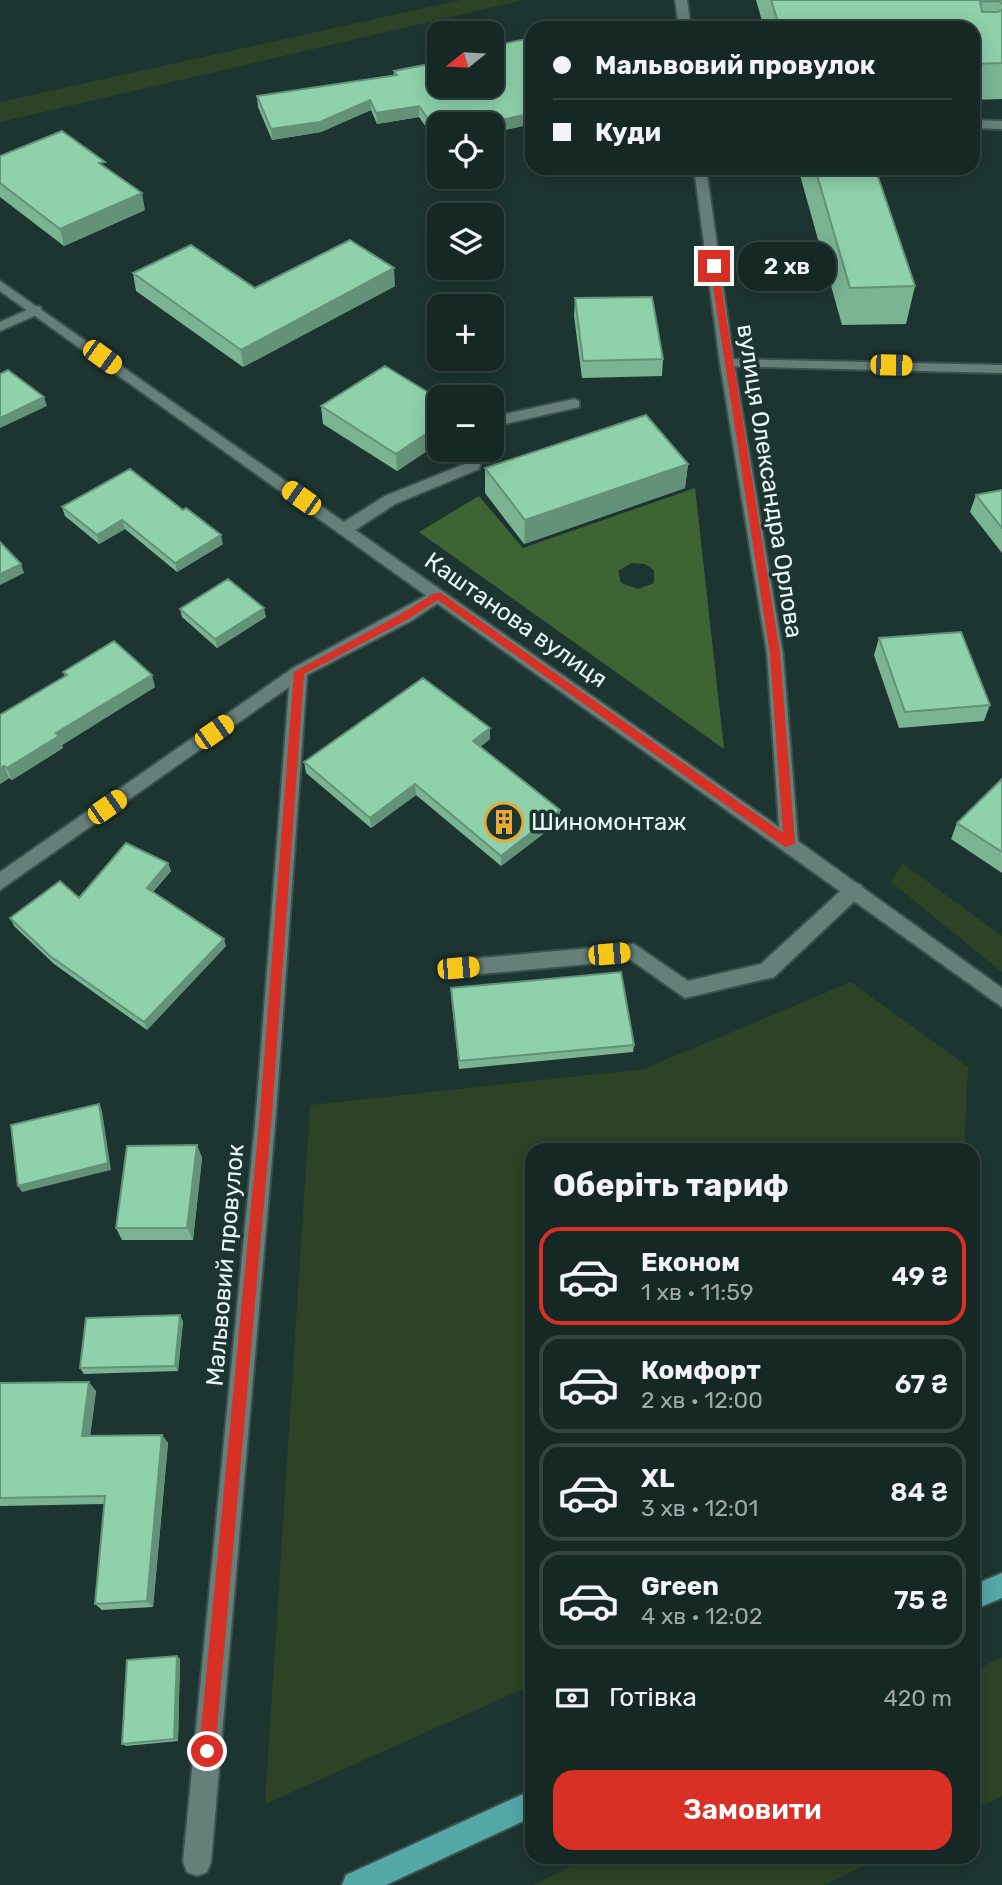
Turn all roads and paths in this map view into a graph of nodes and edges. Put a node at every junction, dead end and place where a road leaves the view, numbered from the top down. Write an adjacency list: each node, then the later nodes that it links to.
1 (681, 0): 2 (street)
2 (684, 21)
3 (980, 124): 4 (street)
4 (1002, 125)
5 (702, 175): 9 (street, вулиця Олександра Орлова)
6 (0, 285): 7 (street, Каштанова вулиця)
7 (36, 310): 8 (street); 14 (street, Каштанова вулиця)
8 (0, 327)
9 (727, 363): 10 (street); 17 (street, вулиця Олександра Орлова)
10 (1002, 369)
11 (574, 404): 12 (street)
12 (504, 419)
13 (475, 462): 14 (street)
14 (345, 529): 15 (street, Каштанова вулиця)
15 (438, 595): 16 (street); 17 (street, Каштанова вулиця)
16 (299, 672): 18 (street); 25 (street, Мальвовий провулок)
17 (789, 844): 19 (street, Каштанова вулиця)
18 (0, 882)
19 (854, 890): 20 (street); 21 (street, Каштанова вулиця)
20 (458, 968)
21 (1002, 999)
22 (1002, 1585): 23 (main road)
23 (980, 1595)
24 (525, 1806): 26 (main road)
25 (197, 1863)
26 (356, 1885)

